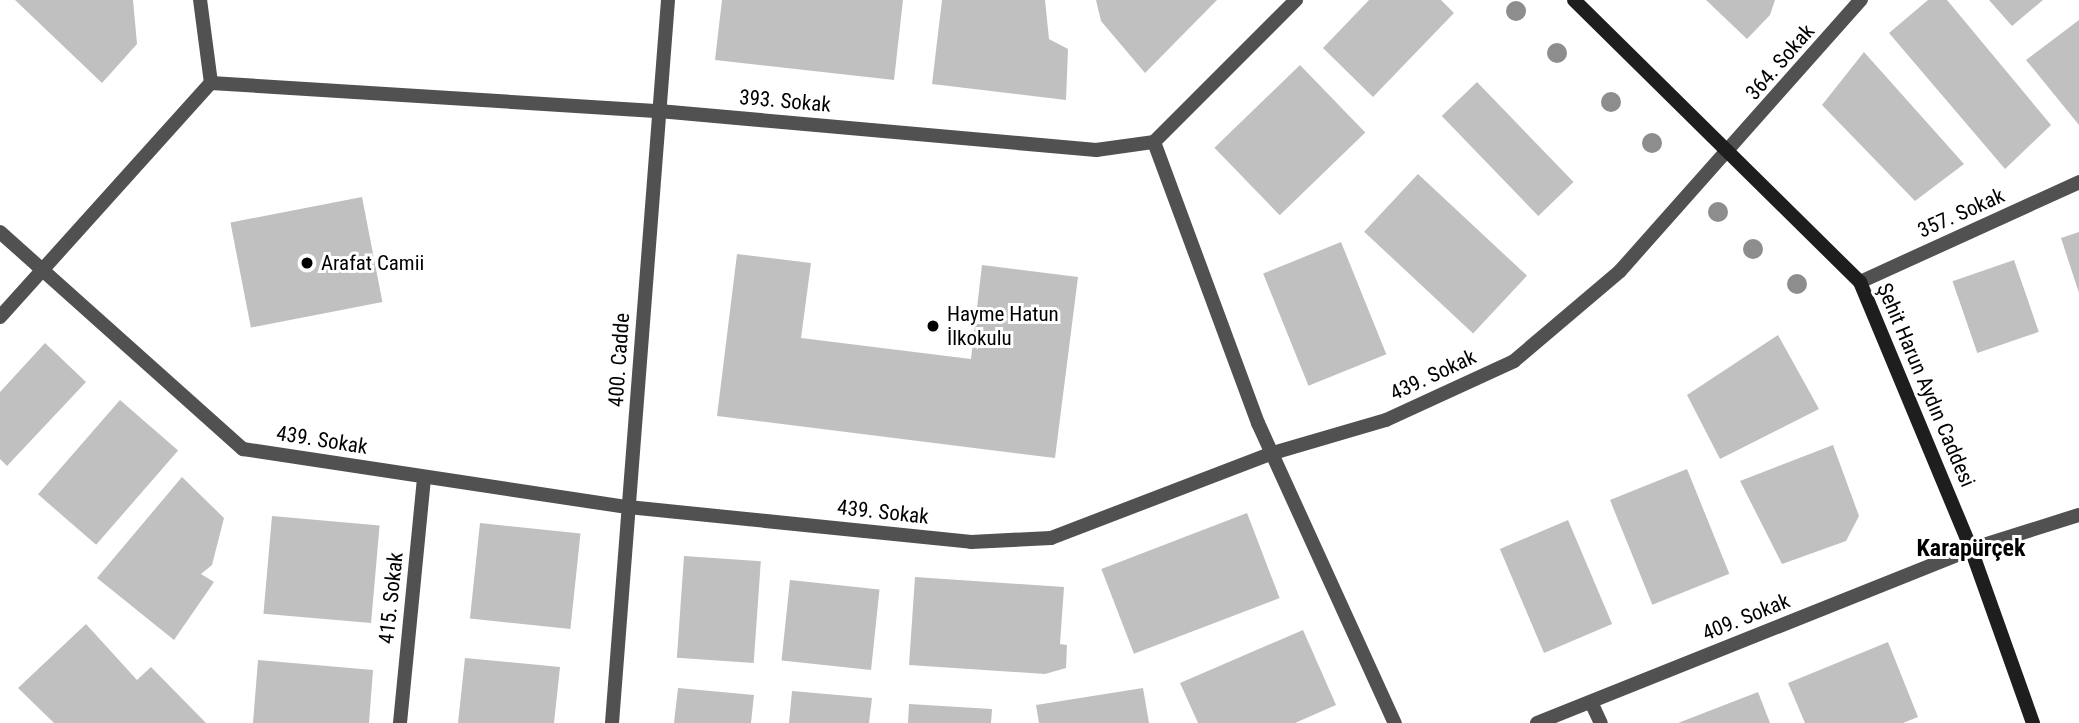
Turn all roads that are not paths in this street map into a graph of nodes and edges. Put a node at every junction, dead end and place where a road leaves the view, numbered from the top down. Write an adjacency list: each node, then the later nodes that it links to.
1 (200, 0): 6 (street)
2 (668, 0): 7 (street, 400. Cadde)
3 (1296, 0): 8 (street)
4 (1574, 0): 9 (main road, Şehit Harun Aydın Caddesi)
5 (1861, 0): 9 (street, 364. Sokak)
6 (211, 83): 7 (street, 393. Sokak); 12 (street)
7 (659, 111): 8 (street, 393. Sokak); 17 (street, 400. Cadde)
8 (1154, 142): 15 (street)
9 (1730, 152): 13 (main road, Şehit Harun Aydın Caddesi); 15 (street, 439. Sokak)
10 (2079, 182): 13 (street, 357. Sokak)
11 (0, 232): 12 (street, 439. Sokak)
12 (45, 271): 14 (street); 16 (street, 439. Sokak)
13 (1860, 282): 19 (main road, Şehit Harun Aydın Caddesi)
14 (0, 317)
15 (1273, 453): 17 (street, 439. Sokak); 23 (street)
16 (424, 478): 17 (street, 439. Sokak); 21 (street, 415. Sokak)
17 (628, 507): 22 (street, 400. Cadde)
18 (2079, 515): 19 (street, 409. Sokak)
19 (1971, 549): 20 (street, 409. Sokak); 26 (main road, Şehit Harun Aydın Caddesi)
20 (1591, 702): 24 (street, 409. Sokak); 25 (street)
21 (400, 723)
22 (612, 723)
23 (1395, 723)
24 (1537, 723)
25 (1601, 723)
26 (2033, 723)

